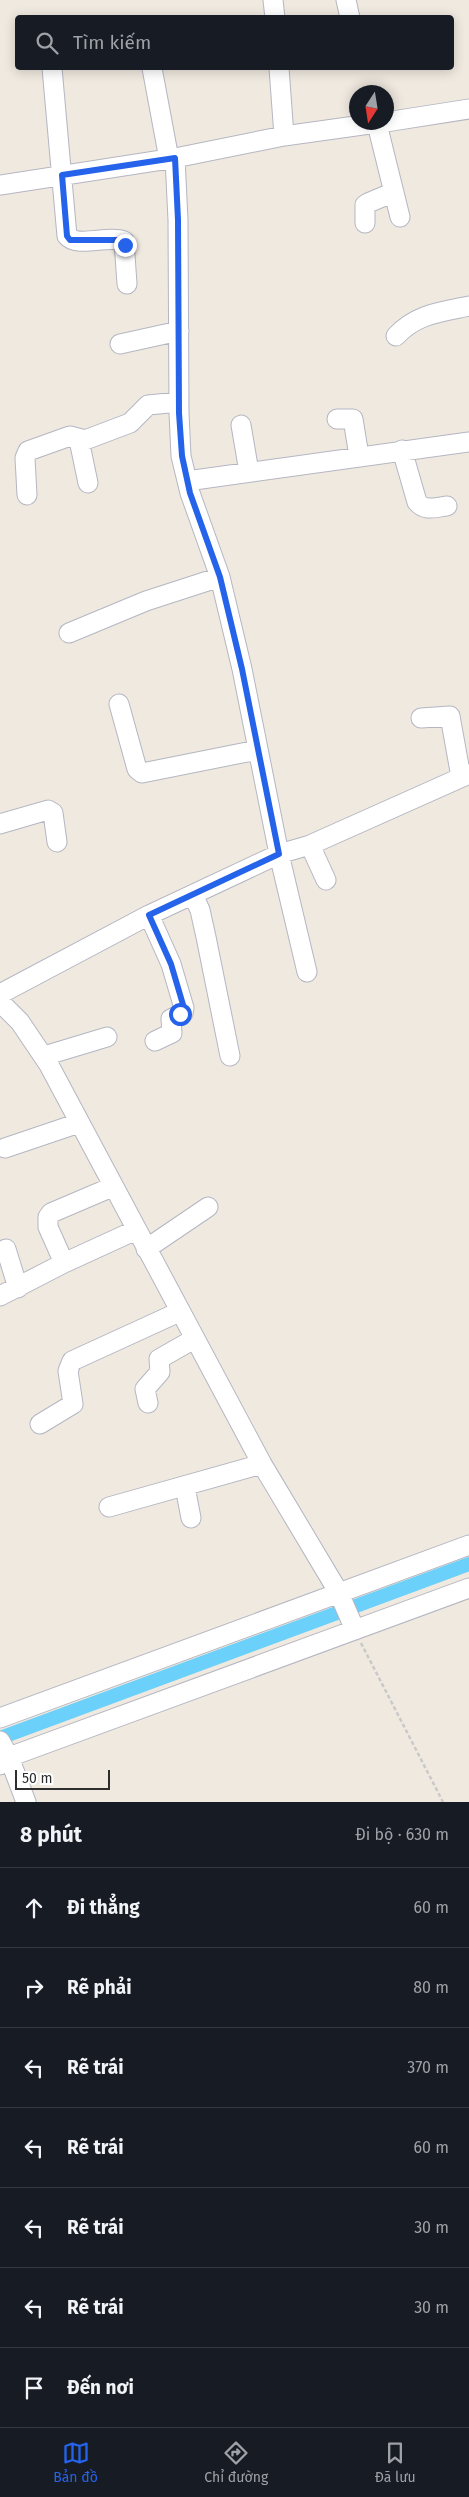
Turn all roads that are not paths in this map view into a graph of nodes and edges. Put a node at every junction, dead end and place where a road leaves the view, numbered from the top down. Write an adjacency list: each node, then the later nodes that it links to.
1 (273, 0): 3 (street)
2 (346, 0): 4 (street)
3 (275, 15)
4 (349, 15)
5 (52, 70): 14 (street)
6 (152, 70): 13 (street)
7 (279, 70): 12 (street)
8 (469, 109): 9 (street)
9 (394, 121)
10 (349, 127): 12 (street)
11 (383, 130): 16 (street)
12 (284, 136): 13 (street)
13 (172, 158): 14 (street); 21 (street)
14 (62, 175): 15 (street); 19 (street)
15 (0, 185)
16 (394, 192): 17 (street); 18 (street)
17 (400, 217)
18 (365, 223)
19 (127, 284)
20 (469, 306): 22 (street)
21 (179, 331): 23 (street); 24 (street)
22 (396, 336)
23 (120, 344)
24 (179, 402): 27 (street); 32 (street)
25 (337, 419): 30 (street)
26 (241, 425): 31 (street)
27 (79, 440): 33 (street); 34 (street)
28 (469, 442): 29 (street)
29 (402, 450): 30 (street); 35 (street)
30 (359, 456): 31 (street)
31 (249, 472): 32 (street)
32 (187, 482): 36 (street)
33 (88, 483)
34 (27, 495)
35 (447, 506)
36 (220, 577): 37 (street); 40 (street)
37 (69, 633)
38 (119, 704): 40 (street)
39 (421, 718): 41 (street)
40 (257, 750): 45 (street)
41 (467, 778): 44 (street)
42 (0, 824): 43 (street)
43 (57, 842)
44 (310, 845): 45 (street); 46 (street)
45 (279, 854): 47 (street); 49 (street)
46 (326, 880)
47 (193, 895): 48 (street); 55 (street)
48 (149, 915): 50 (street); 53 (street)
49 (307, 972)
50 (0, 994)
51 (0, 1002): 54 (street)
52 (107, 1037): 54 (street)
53 (155, 1041)
54 (44, 1056): 56 (street)
55 (230, 1056)
56 (78, 1123): 57 (street); 58 (street)
57 (5, 1148)
58 (112, 1187): 60 (street); 63 (street)
59 (208, 1206): 62 (street)
60 (136, 1230): 62 (street); 63 (street)
61 (6, 1249): 64 (street)
62 (146, 1249): 66 (street)
63 (64, 1263): 64 (street)
64 (18, 1288): 65 (street)
65 (0, 1296)
66 (179, 1312): 67 (street); 69 (street)
67 (194, 1340): 68 (street); 70 (street)
68 (148, 1403)
69 (40, 1424)
70 (262, 1464): 71 (street); 76 (street)
71 (185, 1487): 72 (street); 73 (street)
72 (109, 1507)
73 (191, 1518)
74 (469, 1545): 76 (street)
75 (469, 1588): 77 (street)
76 (341, 1597): 77 (street); 78 (street)
77 (360, 1626): 79 (street)
78 (0, 1718)
79 (3, 1755): 80 (street)
80 (26, 1802)

